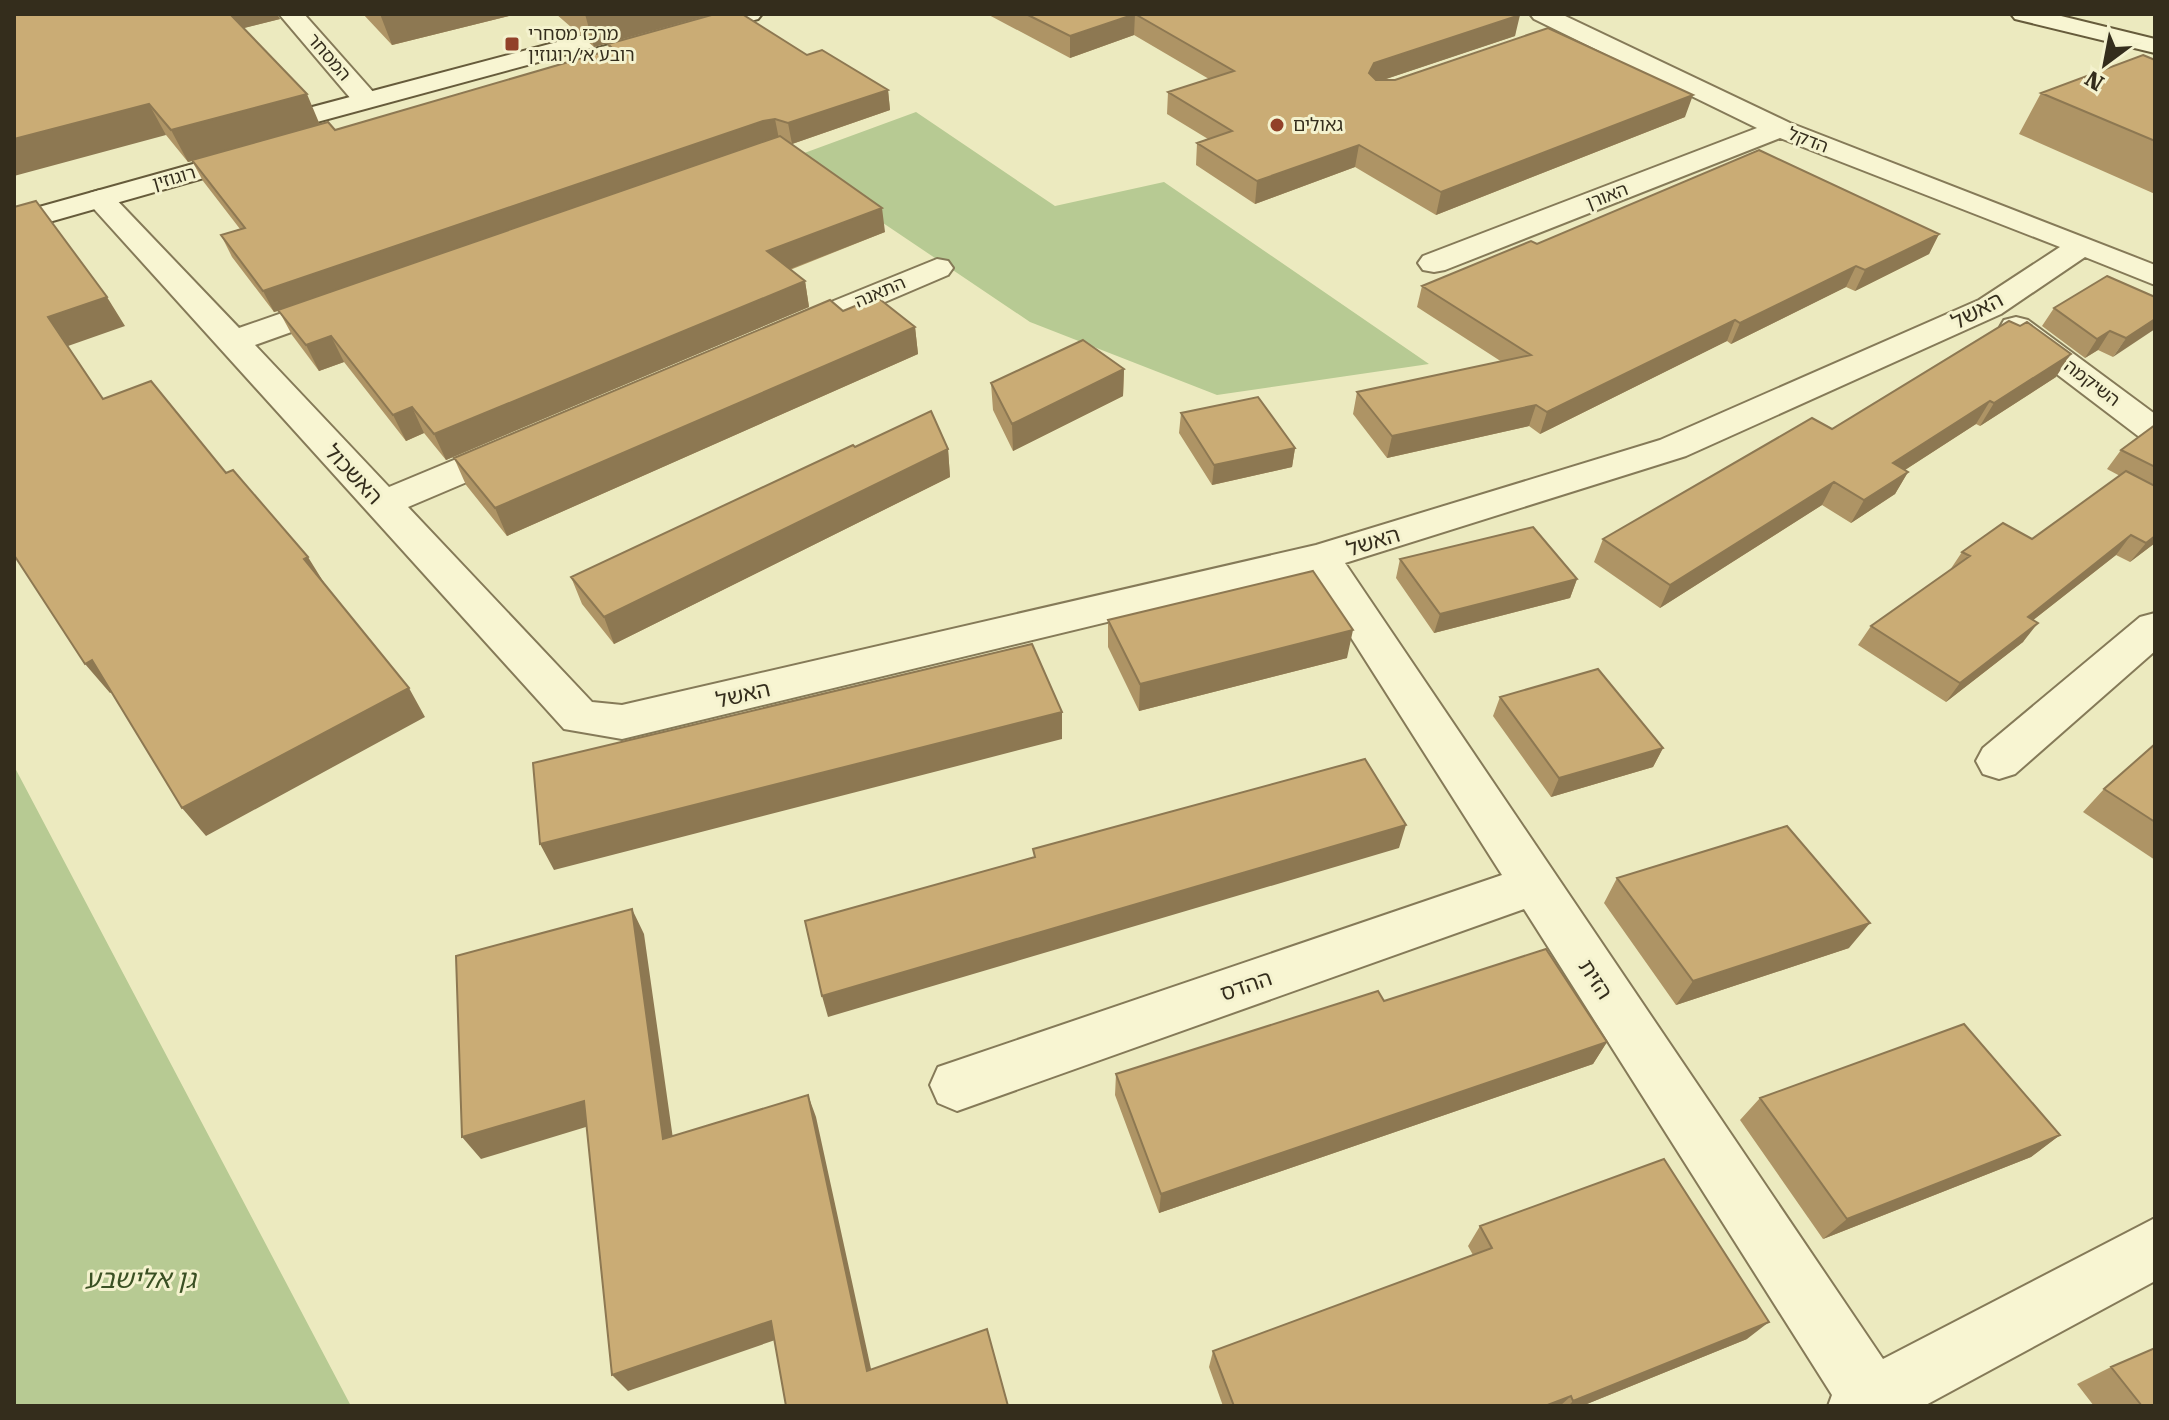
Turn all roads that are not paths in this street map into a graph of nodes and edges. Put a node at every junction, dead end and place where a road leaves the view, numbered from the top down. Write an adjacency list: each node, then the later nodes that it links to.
1 (291, 14): 7 (street, המסחר)
2 (688, 14): 7 (street, רוגוזין)
3 (750, 14): 10 (street, רוגוזין)
4 (2023, 14): 6 (street)
5 (1543, 26): 8 (street, הדקל)
6 (2155, 46)
7 (366, 100): 9 (street, רוגוזין)
8 (1780, 129): 12 (street, הדקל); 13 (street, האורן)
9 (60, 183)
10 (100, 199): 11 (street, רוגוזין); 18 (street, האשכול)
11 (14, 223)
12 (2083, 245): 15 (street, הדקל); 17 (street, האשל)
13 (1434, 263)
14 (937, 268): 19 (street, התאנה)
15 (2155, 276)
16 (365, 295): 18 (street)
17 (1990, 307): 20 (street, השיקמה); 23 (street, האשל)
18 (232, 342): 22 (street, האשכול)
19 (761, 343)
20 (2155, 431)
21 (543, 436): 22 (street)
22 (382, 504): 25 (street, האשכול)
23 (1320, 557): 25 (street, האשל); 27 (street, הזית)
24 (2155, 628): 26 (street)
25 (622, 722)
26 (1999, 761)
27 (1534, 885): 28 (street, ההדס); 30 (street, הזית)
28 (957, 1085)
29 (2155, 1248): 30 (street, הזית)
30 (1866, 1403)

